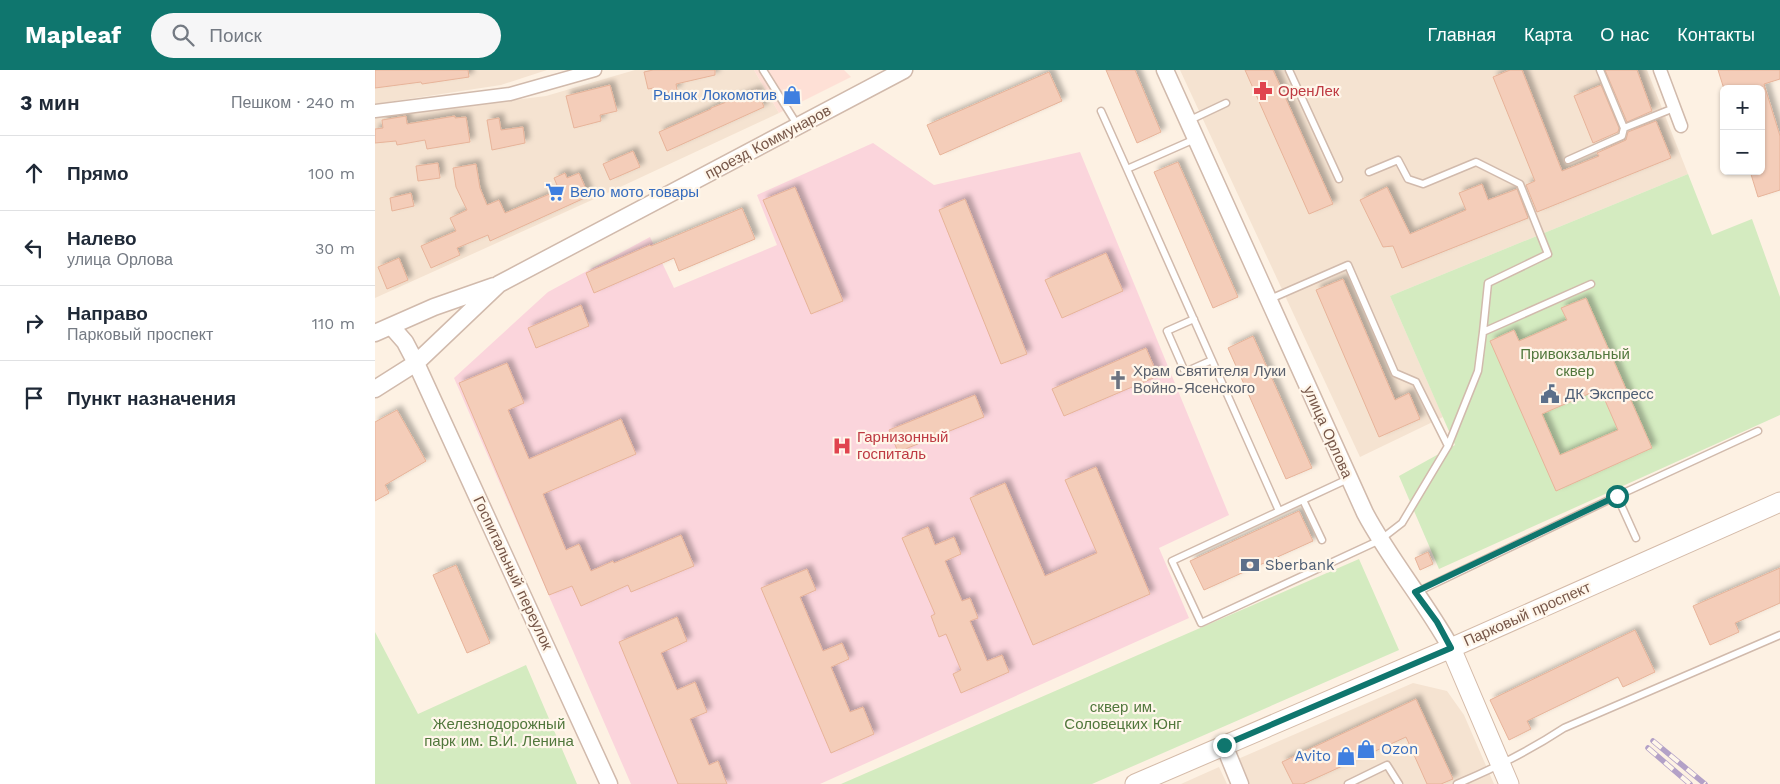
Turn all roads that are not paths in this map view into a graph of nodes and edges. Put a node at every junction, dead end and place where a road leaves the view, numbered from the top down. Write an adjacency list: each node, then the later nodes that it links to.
1 (595, 70): 10 (street)
2 (763, 70): 13 (lane)
3 (904, 70): 13 (street, проезд Коммунаров)
4 (1165, 70): 12 (street, улица Орлова)
5 (1289, 70): 20 (lane)
6 (1600, 70): 15 (lane)
7 (1660, 70): 9 (street)
8 (1226, 103): 12 (lane)
9 (1674, 108): 14 (street); 15 (lane)
10 (375, 111)
11 (1101, 111): 18 (lane)
12 (1188, 121): 16 (street, улица Орлова)
13 (798, 126): 21 (street, проезд Коммунаров)
14 (1681, 126)
15 (1623, 128): 17 (lane)
16 (1196, 138): 18 (lane); 23 (street, улица Орлова)
17 (1568, 160)
18 (1127, 169): 24 (lane)
19 (1369, 172): 26 (lane)
20 (1339, 179)
21 (499, 284): 25 (street, проезд Коммунаров); 29 (street, проезд Коммунаров)
22 (1591, 284): 26 (lane)
23 (1268, 300): 32 (lane); 33 (street, улица Орлова)
24 (1194, 319): 28 (lane); 28 (lane)
25 (391, 326): 27 (street, проезд Коммунаров); 29 (street, Госпитальный переулок)
26 (1483, 332): 32 (lane)
27 (375, 333)
28 (1212, 360): 37 (lane)
29 (417, 363): 30 (street, проезд Коммунаров); 46 (street, Госпитальный переулок)
30 (375, 389)
31 (1758, 431): 34 (lane)
32 (1448, 446): 40 (lane)
33 (1348, 479): 35 (lane); 40 (street, улица Орлова)
34 (1617, 496): 38 (lane); 41 (lane)
35 (1303, 500): 37 (lane); 39 (lane)
36 (1780, 502): 43 (main road, Парковый проспект)
37 (1279, 510): 40 (lane)
38 (1636, 538)
39 (1321, 540)
40 (1379, 540): 41 (street, улица Орлова)
41 (1415, 592): 43 (street, улица Орлова)
42 (1780, 635): 45 (lane)
43 (1451, 648): 44 (main road, Парковый проспект); 45 (main road, улица Орлова)
44 (1224, 745): 47 (main road, Парковый проспект); 48 (street)
45 (1502, 765): 51 (lane); 52 (main road, улица Орлова)
46 (609, 784)
47 (1135, 784)
48 (1240, 784)
49 (1348, 784): 50 (lane)
50 (1399, 784)
51 (1457, 784)
52 (1509, 784)

